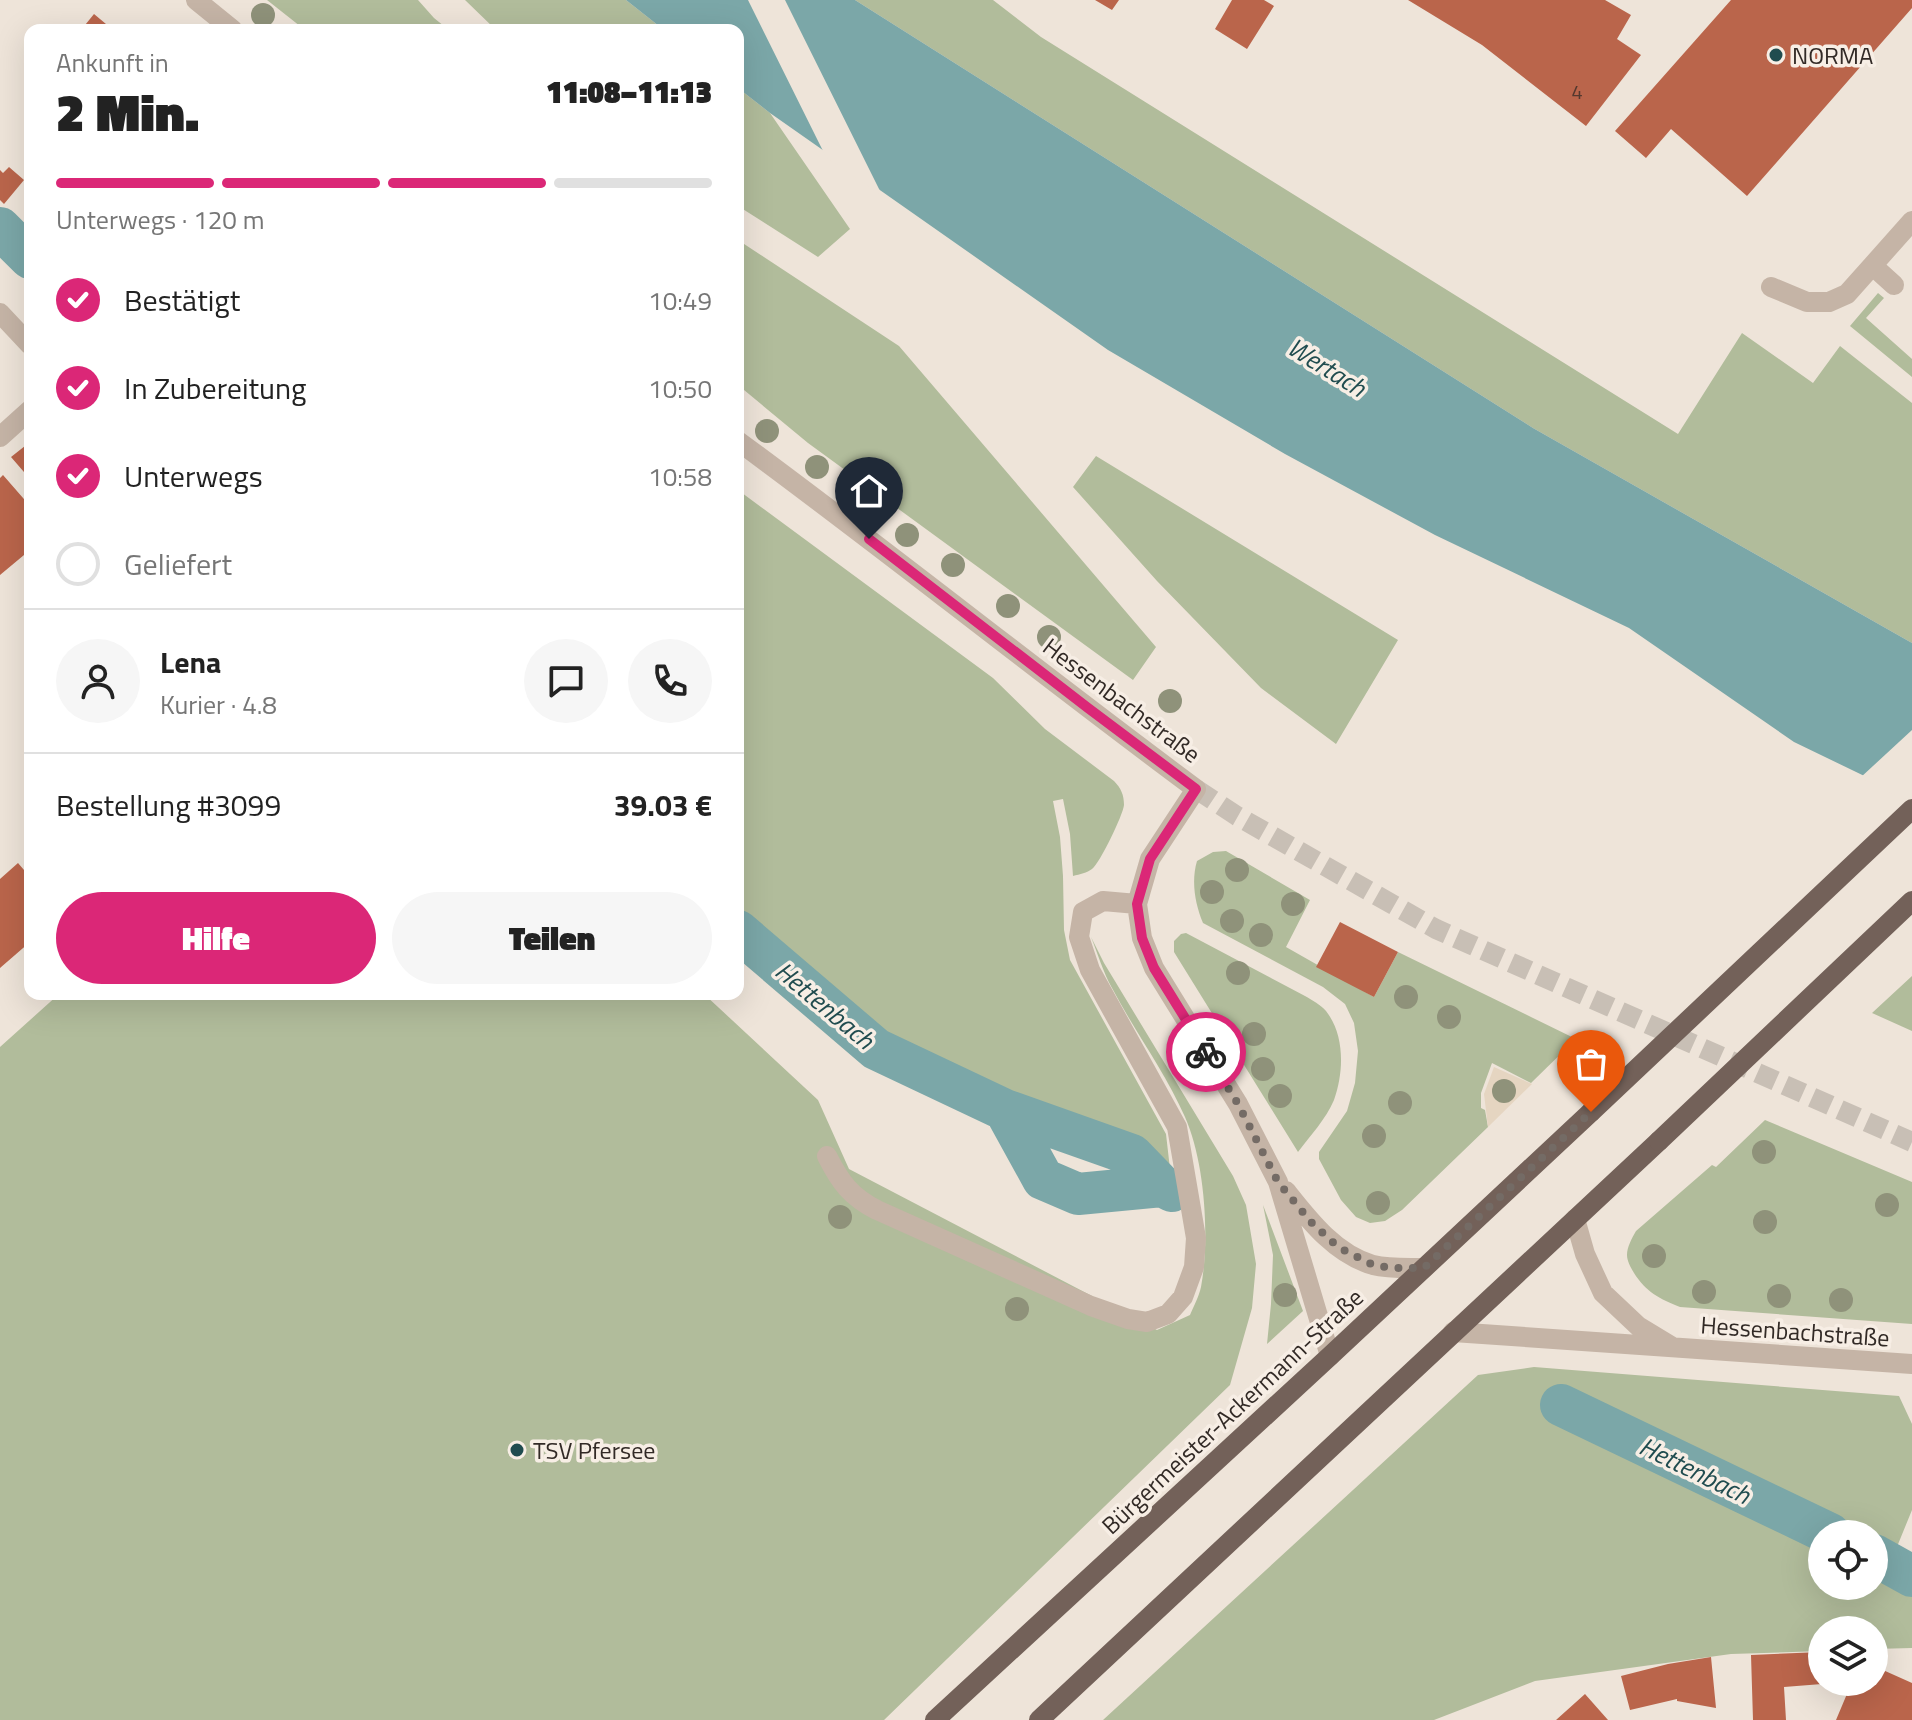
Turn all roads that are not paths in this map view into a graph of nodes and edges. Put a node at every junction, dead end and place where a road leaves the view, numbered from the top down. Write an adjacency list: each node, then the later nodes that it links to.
1 (196, 0): 2 (street)
2 (226, 24)
3 (1912, 221): 4 (street)
4 (1873, 266): 5 (street); 6 (street)
5 (1894, 285)
6 (1771, 287)
7 (0, 313): 8 (street)
8 (24, 339)
9 (24, 415): 10 (street)
10 (0, 437)
11 (744, 445): 14 (street, Hessenbachstraße)
12 (1912, 809): 18 (main road, Bürgermeister-Ackermann-Straße, bridge)
13 (1912, 901): 17 (main road, bridge)
14 (1137, 904): 15 (street); 16 (street, Hessenbachstraße)
15 (827, 1156)
16 (1278, 1182): 18 (street, Hessenbachstraße); 21 (street, Hessenbachstraße)
17 (1575, 1219): 19 (main road); 20 (street, Hessenbachstraße)
18 (1424, 1268): 21 (main road, Bürgermeister-Ackermann-Straße)
19 (1453, 1332): 20 (street, Hessenbachstraße); 24 (main road)
20 (1675, 1349): 22 (street, Hessenbachstraße)
21 (1330, 1356): 23 (main road, Bürgermeister-Ackermann-Straße)
22 (1912, 1364)
23 (935, 1720)
24 (1039, 1720)

